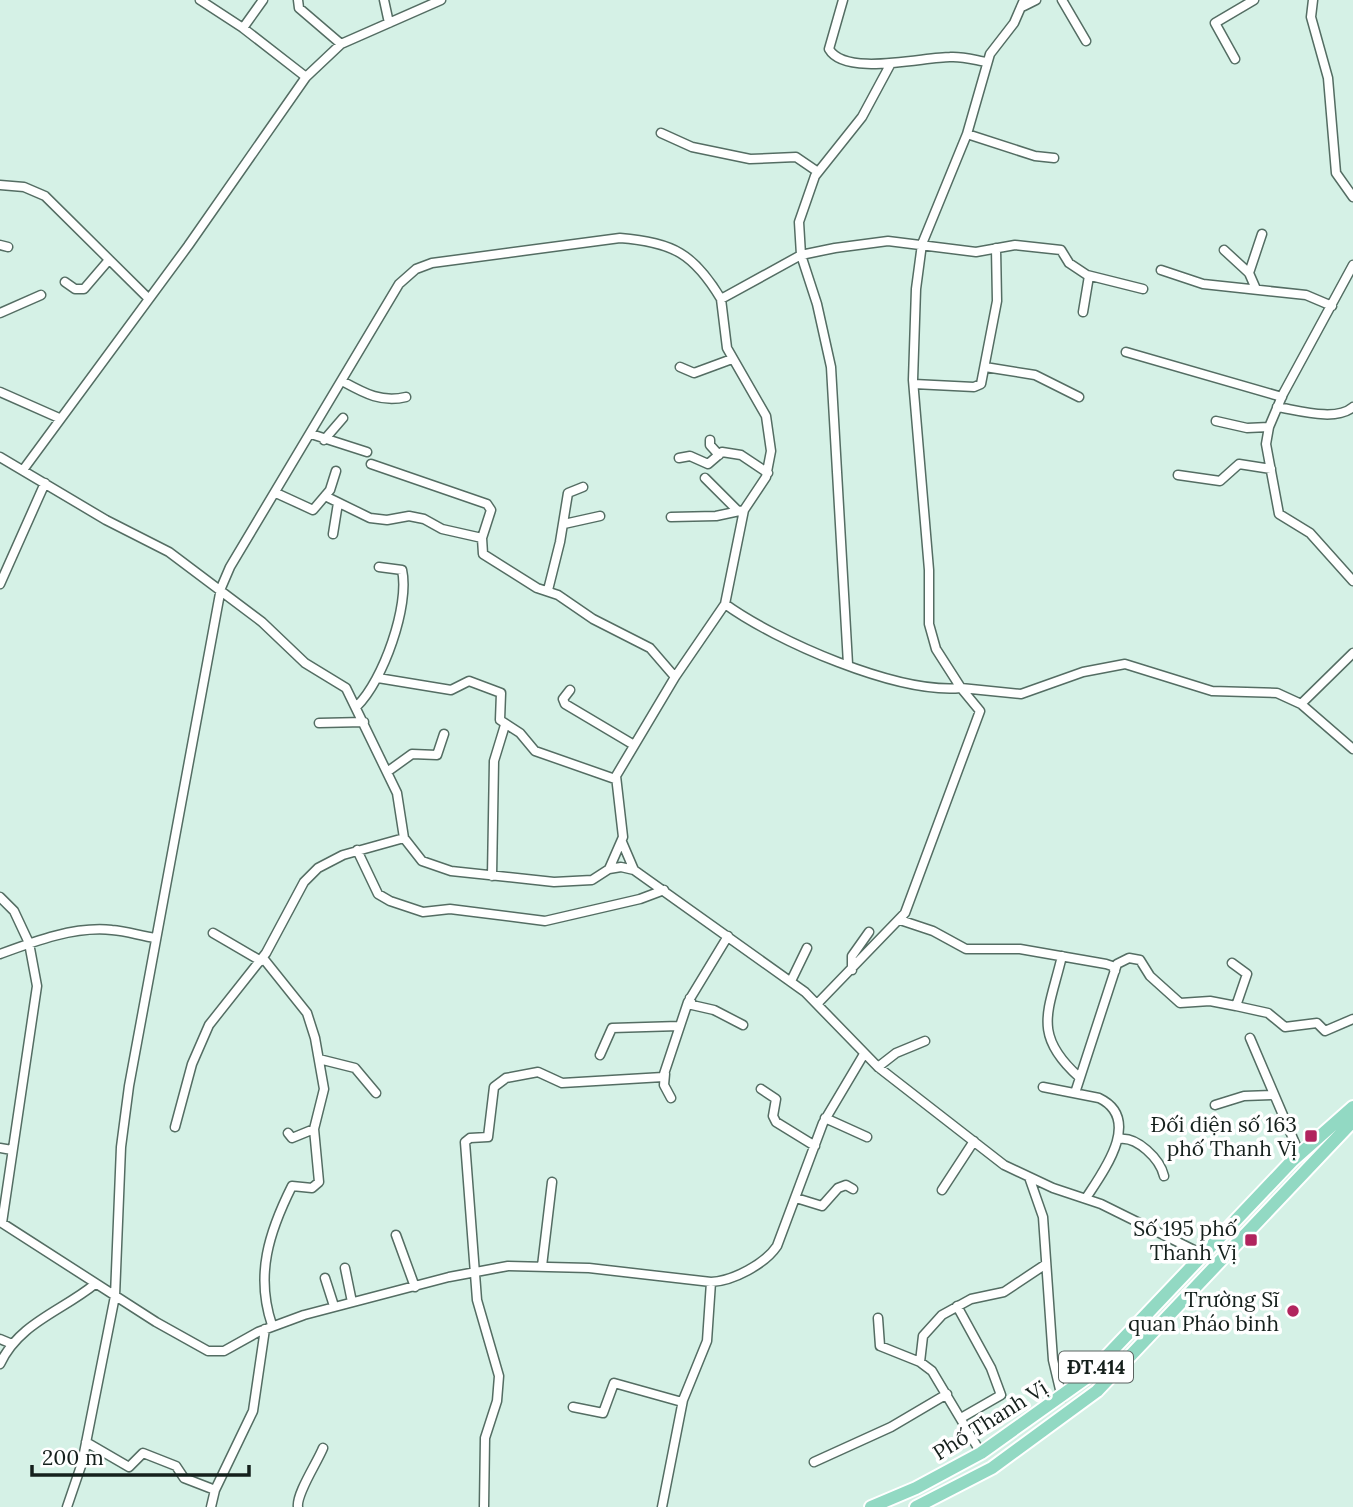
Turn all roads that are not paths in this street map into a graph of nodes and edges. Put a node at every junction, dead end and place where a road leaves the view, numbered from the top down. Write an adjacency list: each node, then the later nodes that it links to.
1 (200, 0): 13 (street)
2 (263, 0): 13 (street)
3 (298, 0): 15 (street)
4 (384, 0): 12 (street)
5 (441, 0): 12 (street)
6 (843, 0): 18 (street)
7 (1036, 0): 11 (street)
8 (1062, 0): 14 (street)
9 (1254, 0): 16 (street)
10 (1313, 0): 25 (street)
11 (1024, 3): 17 (street)
12 (389, 23): 15 (street)
13 (243, 29): 19 (street)
14 (1086, 41)
15 (341, 44): 19 (street)
16 (1235, 59)
17 (988, 62): 18 (street); 21 (street)
18 (890, 65): 23 (street)
19 (306, 78): 40 (street)
20 (661, 133): 23 (street)
21 (967, 134): 22 (street); 27 (street)
22 (1054, 158)
23 (814, 169): 30 (street)
24 (0, 186): 31 (street)
25 (1353, 197)
26 (1262, 234): 34 (street)
27 (922, 244): 28 (street); 30 (street); 50 (street)
28 (996, 248): 35 (street); 48 (street)
29 (1224, 250): 34 (street)
30 (801, 255): 41 (street); 93 (street)
31 (108, 261): 36 (street); 40 (street)
32 (1353, 265): 42 (street)
33 (1161, 270): 38 (street)
34 (1250, 273): 38 (street)
35 (1089, 276): 37 (street); 43 (street)
36 (65, 282)
37 (1143, 289)
38 (1256, 289): 42 (street)
39 (41, 295): 44 (street)
40 (148, 298): 57 (street)
41 (721, 299): 46 (street); 49 (street)
42 (1332, 306): 54 (street)
43 (1083, 312)
44 (0, 313)
45 (1126, 352): 54 (street)
46 (732, 359): 47 (street); 72 (street)
47 (680, 367)
48 (985, 367): 50 (street); 53 (street)
49 (342, 381): 52 (street); 61 (street)
50 (914, 384): 96 (street)
51 (0, 392): 57 (street)
52 (406, 397)
53 (1079, 397)
54 (1282, 397): 55 (street)
55 (1277, 407): 56 (street); 60 (street)
56 (1353, 407)
57 (59, 418): 70 (street)
58 (343, 418): 62 (street)
59 (1216, 421): 60 (street)
60 (1269, 427): 69 (street)
61 (311, 434): 62 (street); 77 (street)
62 (324, 440): 64 (street)
63 (710, 440): 65 (street)
64 (367, 452)
65 (719, 455): 67 (street); 72 (street)
66 (0, 457): 70 (street)
67 (679, 458)
68 (371, 464): 85 (street)
69 (1270, 469): 73 (street); 87 (street)
70 (23, 470): 75 (street)
71 (337, 471): 78 (street)
72 (768, 473): 80 (street)
73 (1178, 475)
74 (705, 478): 80 (street)
75 (45, 483): 88 (street); 89 (street)
76 (583, 487): 83 (street)
77 (276, 493): 78 (street); 89 (street)
78 (325, 496): 79 (street)
79 (338, 503): 84 (street); 85 (street)
80 (741, 510): 82 (street); 91 (street)
81 (600, 516): 83 (street)
82 (671, 517)
83 (564, 524): 90 (street)
84 (333, 534)
85 (482, 538): 90 (street)
86 (379, 567): 95 (street)
87 (1353, 581)
88 (0, 584)
89 (221, 588): 99 (street); 120 (street)
90 (548, 590): 94 (street)
91 (725, 604): 93 (street); 94 (street)
92 (1353, 653): 98 (street)
93 (848, 664): 96 (street)
94 (675, 677): 104 (street)
95 (378, 678): 99 (street); 102 (street)
96 (961, 688): 98 (street); 116 (street)
97 (570, 690): 104 (street)
98 (1301, 704): 105 (street)
99 (357, 706): 100 (street)
100 (364, 722): 101 (street); 106 (street)
101 (319, 723)
102 (505, 725): 107 (street); 113 (street)
103 (444, 734): 106 (street)
104 (634, 745): 107 (street)
105 (1353, 749)
106 (387, 772): 108 (street)
107 (615, 779): 109 (street)
108 (404, 838): 110 (street); 113 (street)
109 (622, 842): 111 (street); 112 (street)
110 (356, 850): 114 (street); 125 (street)
111 (609, 869): 112 (street); 113 (street)
112 (634, 870): 114 (street)
113 (492, 876)
114 (664, 890): 119 (street)
115 (0, 897): 121 (street)
116 (900, 920): 124 (street); 127 (street)
117 (869, 932): 127 (street)
118 (213, 933): 125 (street)
119 (728, 936): 129 (street); 130 (street)
120 (156, 938): 121 (street); 181 (street)
121 (29, 943): 123 (street); 162 (street)
122 (807, 948): 129 (street)
123 (0, 954)
124 (1062, 956): 128 (street); 143 (street)
125 (262, 959): 140 (street); 154 (street)
126 (1232, 963): 132 (street)
127 (852, 970): 131 (street)
128 (1115, 971): 132 (street); 143 (street)
129 (791, 981): 131 (street)
130 (690, 998): 134 (street); 135 (street)
131 (818, 1003): 138 (street)
132 (1236, 1006): 133 (street)
133 (1353, 1019)
134 (679, 1026): 139 (street); 142 (street)
135 (743, 1026)
136 (1250, 1038): 148 (street)
137 (925, 1041): 141 (street)
138 (864, 1054): 141 (street); 152 (street)
139 (600, 1055)
140 (319, 1059): 146 (street); 155 (street)
141 (878, 1067): 159 (street)
142 (665, 1074): 149 (street); 176 (street)
143 (1079, 1077): 147 (street)
144 (1043, 1087): 147 (street)
145 (761, 1089): 160 (street)
146 (376, 1093)
147 (1075, 1093): 158 (street)
148 (1274, 1095): 150 (street); 163 (street)
149 (671, 1098)
150 (1215, 1105)
151 (1353, 1107): 163 (main road, Phố Thanh Vị / ĐT.414)
152 (825, 1118): 157 (street); 160 (street)
153 (1353, 1121): 207 (main road, Phố Thanh Vị)
154 (175, 1127)
155 (314, 1129): 156 (street); 186 (street)
156 (288, 1133)
157 (867, 1137)
158 (1119, 1139): 164 (street); 170 (street)
159 (974, 1141): 165 (street); 168 (street)
160 (815, 1146): 169 (street)
161 (0, 1147): 162 (street)
162 (12, 1150): 179 (street)
163 (1300, 1155): 172 (main road, Phố Thanh Vị / ĐT.414)
164 (1164, 1176)
165 (1029, 1177): 170 (street); 173 (street)
166 (552, 1182): 174 (street)
167 (853, 1189): 169 (street)
168 (942, 1189)
169 (796, 1198): 178 (street)
170 (1086, 1198): 172 (street)
171 (396, 1235): 180 (street)
172 (1202, 1254): 192 (main road, Phố Thanh Vị / ĐT.414)
173 (1046, 1264): 183 (street); 192 (street)
174 (542, 1266): 176 (street); 178 (street)
175 (345, 1268): 182 (street)
176 (474, 1272): 180 (street); 204 (street)
177 (326, 1278): 184 (street)
178 (711, 1282): 193 (street)
179 (95, 1284): 181 (street); 188 (street)
180 (415, 1287): 182 (street)
181 (115, 1296): 186 (street); 196 (street)
182 (352, 1302): 184 (street)
183 (957, 1306): 189 (street); 195 (street)
184 (334, 1307): 186 (street)
185 (877, 1318): 189 (street)
186 (268, 1327): 200 (street)
187 (0, 1339): 188 (street)
188 (12, 1344): 190 (street)
189 (920, 1362): 191 (street)
190 (0, 1364)
191 (947, 1394): 195 (street); 199 (street)
192 (1062, 1398): 198 (main road, Phố Thanh Vị / ĐT.414)
193 (682, 1402): 194 (street); 205 (street)
194 (573, 1407)
195 (961, 1418): 198 (street)
196 (86, 1442): 200 (street); 201 (street)
197 (323, 1448): 203 (street)
198 (981, 1453): 206 (main road, Phố Thanh Vị / ĐT.414)
199 (814, 1462)
200 (215, 1490): 202 (street)
201 (67, 1507)
202 (211, 1507)
203 (298, 1507)
204 (484, 1507)
205 (662, 1507)
206 (871, 1507)
207 (916, 1507)

